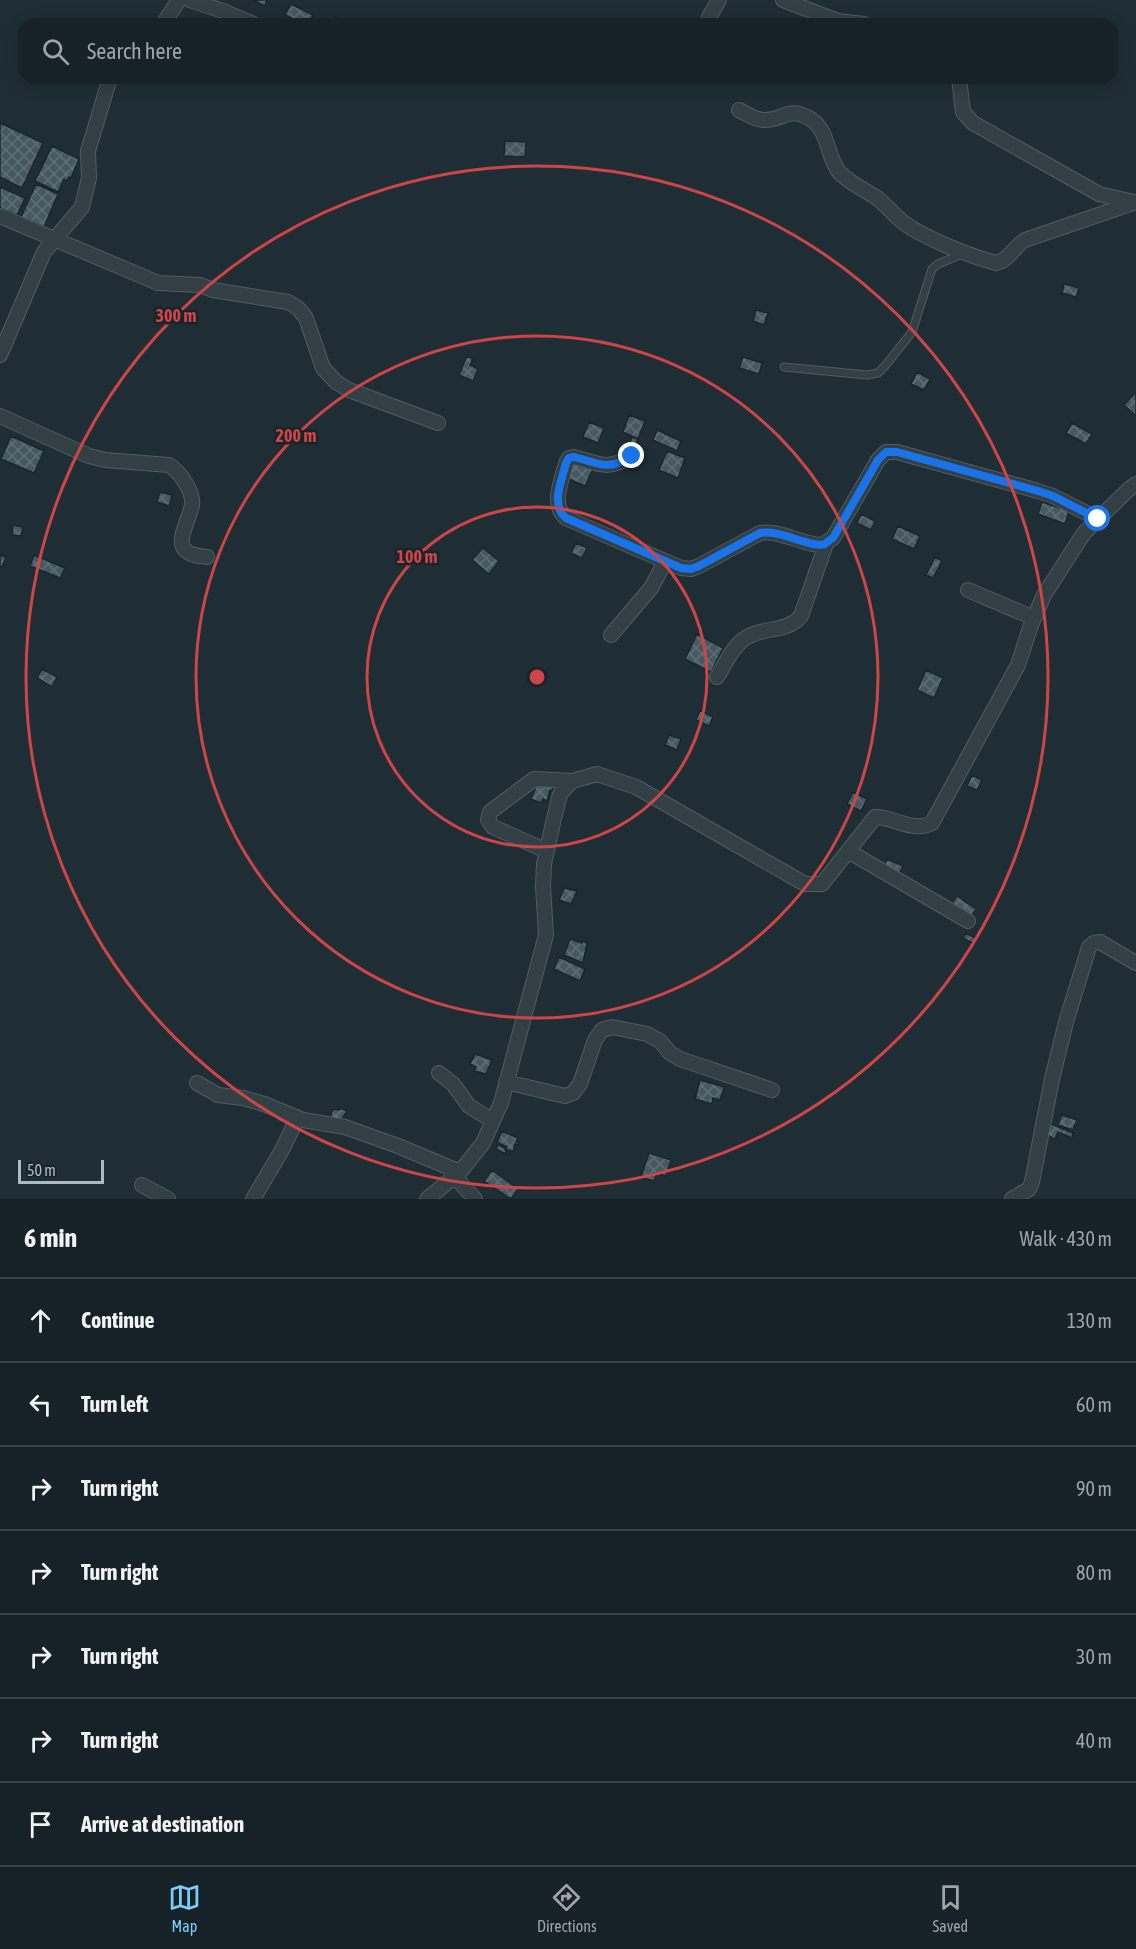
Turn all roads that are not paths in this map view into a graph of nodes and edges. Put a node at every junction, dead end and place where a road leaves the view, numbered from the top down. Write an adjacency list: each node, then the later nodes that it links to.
1 (179, 0): 6 (street)
2 (190, 0): 7 (street)
3 (719, 0): 5 (street)
4 (783, 0): 8 (street)
5 (709, 16)
6 (168, 18)
7 (239, 18)
8 (830, 18)
9 (108, 84): 14 (street)
10 (960, 84): 12 (street)
11 (739, 110): 15 (street)
12 (1136, 202): 15 (street)
13 (0, 216): 14 (street)
14 (54, 240): 16 (street); 20 (street)
15 (966, 252): 18 (lane)
16 (4, 333): 17 (street)
17 (0, 355)
18 (784, 367)
19 (0, 416): 25 (street)
20 (438, 423)
21 (632, 456): 26 (street)
22 (1136, 484): 23 (street)
23 (1098, 519): 24 (street); 28 (street)
24 (826, 544): 26 (street); 30 (street)
25 (207, 556)
26 (665, 562): 29 (street)
27 (968, 590): 28 (street)
28 (1034, 618): 33 (street)
29 (611, 635)
30 (717, 677)
31 (572, 781): 32 (street); 32 (street); 33 (street)
32 (547, 851): 37 (street)
33 (848, 851): 34 (street)
34 (968, 921)
35 (1136, 963): 48 (street)
36 (439, 1073): 41 (street)
37 (506, 1082): 39 (street); 41 (street)
38 (197, 1083): 40 (street)
39 (772, 1090)
40 (297, 1119): 42 (street); 45 (street)
41 (493, 1120): 42 (street)
42 (458, 1175): 46 (street); 47 (street)
43 (142, 1185): 44 (street)
44 (168, 1199)
45 (254, 1199)
46 (427, 1199)
47 (475, 1199)
48 (1012, 1199)

